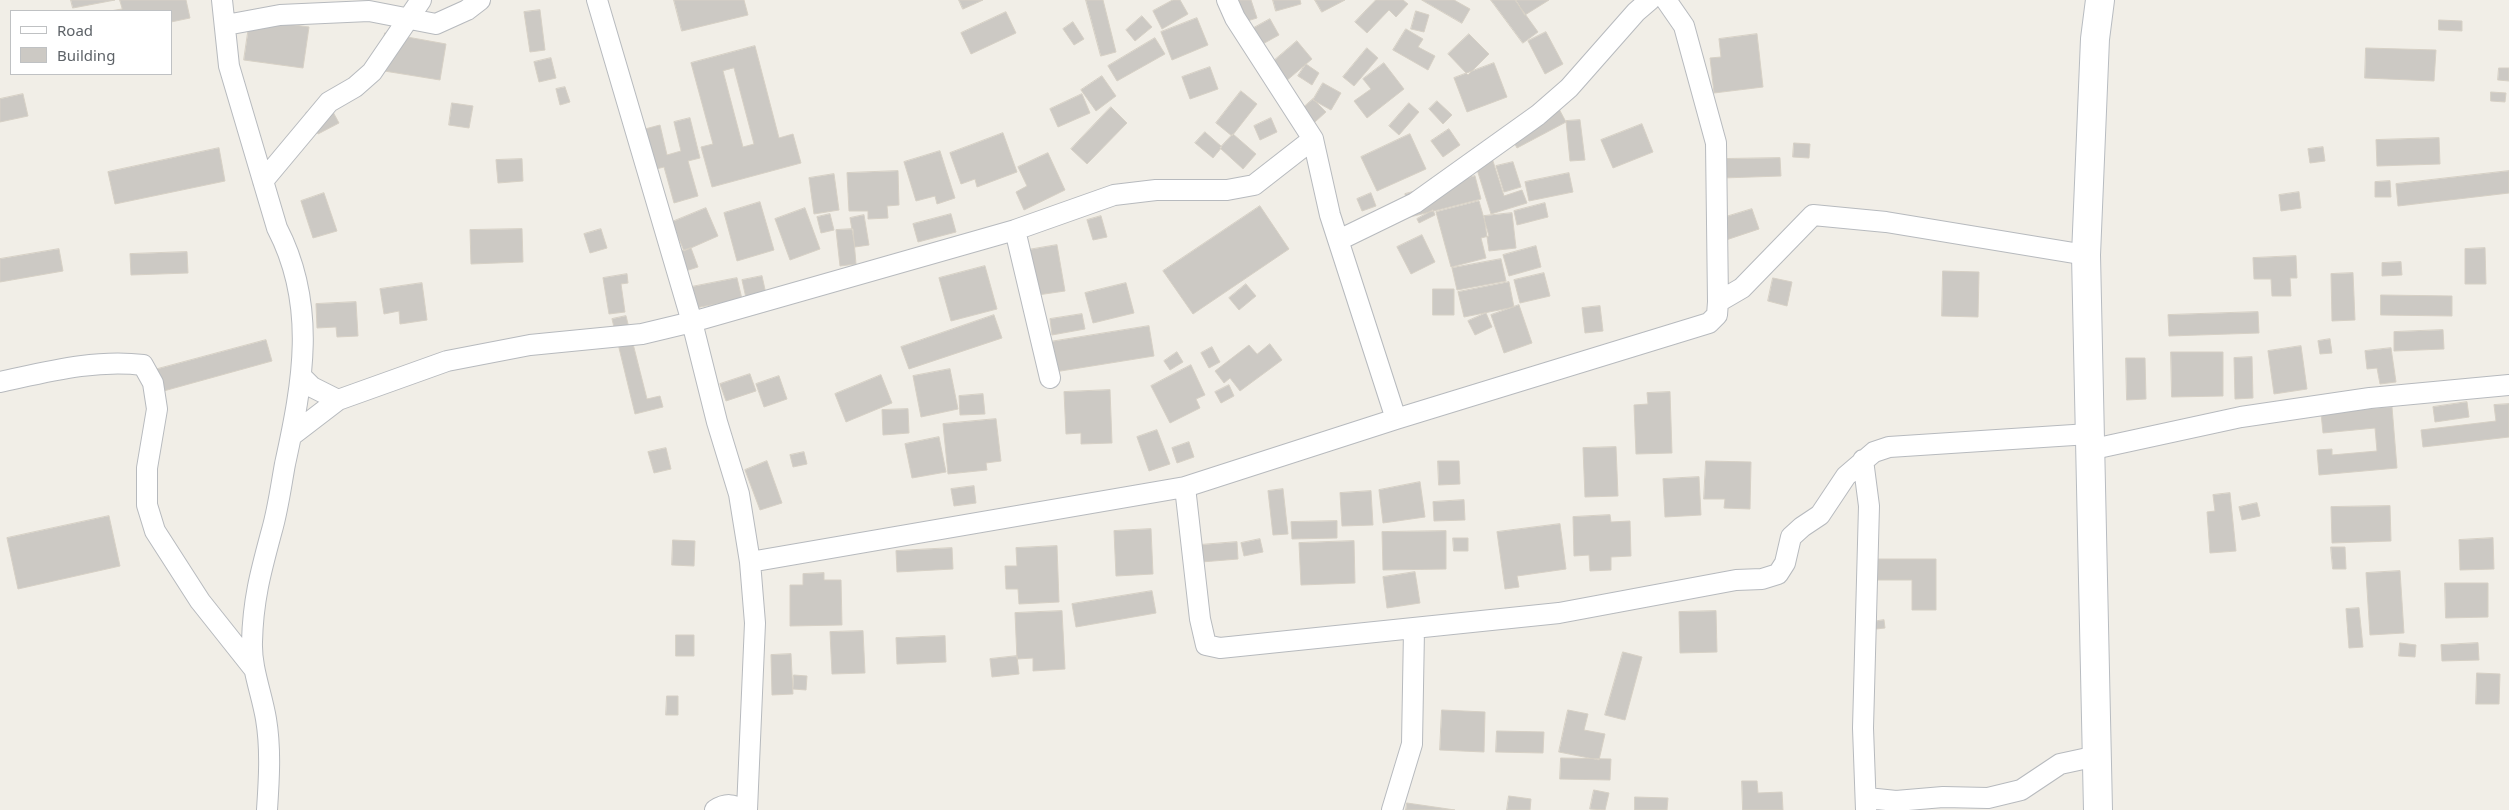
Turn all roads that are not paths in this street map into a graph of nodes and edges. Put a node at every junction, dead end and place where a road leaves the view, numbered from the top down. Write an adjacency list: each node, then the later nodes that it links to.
1 (222, 0): 10 (street)
2 (421, 0): 9 (street)
3 (480, 0): 9 (street)
4 (597, 0): 17 (street)
5 (1227, 0): 11 (street)
6 (1650, 0): 14 (street)
7 (1666, 0): 16 (street)
8 (2100, 0): 15 (main road)
9 (407, 19): 10 (street); 12 (street)
10 (226, 24): 12 (street)
11 (1313, 139): 13 (street); 14 (street)
12 (263, 181): 18 (street)
13 (1016, 230): 17 (street); 19 (street)
14 (1339, 240): 23 (street)
15 (2086, 255): 16 (street); 25 (main road)
16 (1718, 302): 23 (street)
17 (692, 322): 22 (street); 28 (street)
18 (301, 376): 22 (street); 24 (street)
19 (1050, 378)
20 (0, 382): 30 (street)
21 (2509, 385): 25 (street)
22 (338, 400): 24 (street)
23 (1396, 419): 27 (street)
24 (291, 436): 30 (street)
25 (2089, 442): 26 (street); 31 (main road)
26 (1863, 460): 29 (street); 32 (street)
27 (1185, 487): 28 (street); 29 (street)
28 (750, 562): 35 (street)
29 (1414, 630): 36 (street)
30 (254, 670): 33 (street)
31 (2097, 756): 32 (street); 37 (main road)
32 (1866, 804)
33 (266, 810)
34 (715, 810): 35 (street)
35 (746, 810)
36 (1392, 810)
37 (2098, 810)

